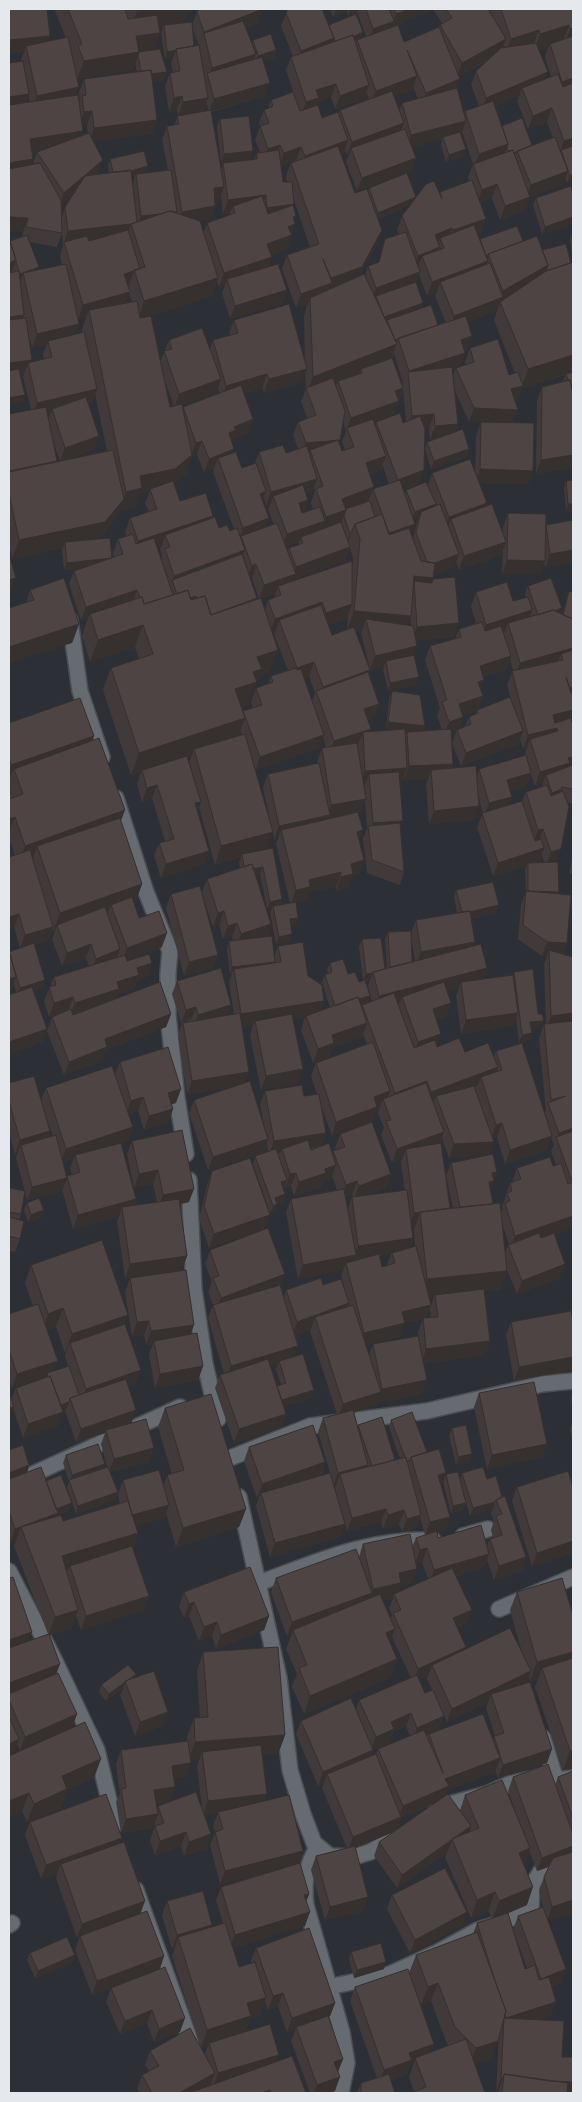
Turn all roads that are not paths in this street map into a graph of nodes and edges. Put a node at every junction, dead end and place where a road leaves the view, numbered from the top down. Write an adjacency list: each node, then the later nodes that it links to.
1 (69, 608): 3 (street)
2 (573, 1381): 4 (street)
3 (202, 1397): 4 (street); 5 (street)
4 (230, 1458): 9 (street)
5 (9, 1485)
6 (488, 1528): 9 (street)
7 (9, 1571): 17 (street)
8 (239, 1576): 9 (street)
9 (258, 1576): 18 (street)
10 (573, 1577): 11 (street)
11 (499, 1609)
12 (539, 1723): 14 (street)
13 (573, 1778): 14 (street)
14 (556, 1780): 15 (street)
15 (420, 1818)
16 (406, 1829): 18 (street)
17 (119, 1844)
18 (318, 1846): 21 (street)
19 (573, 1860): 21 (street)
20 (132, 1880): 22 (street)
21 (329, 1987): 23 (street)
22 (191, 2043)
23 (340, 2093)

